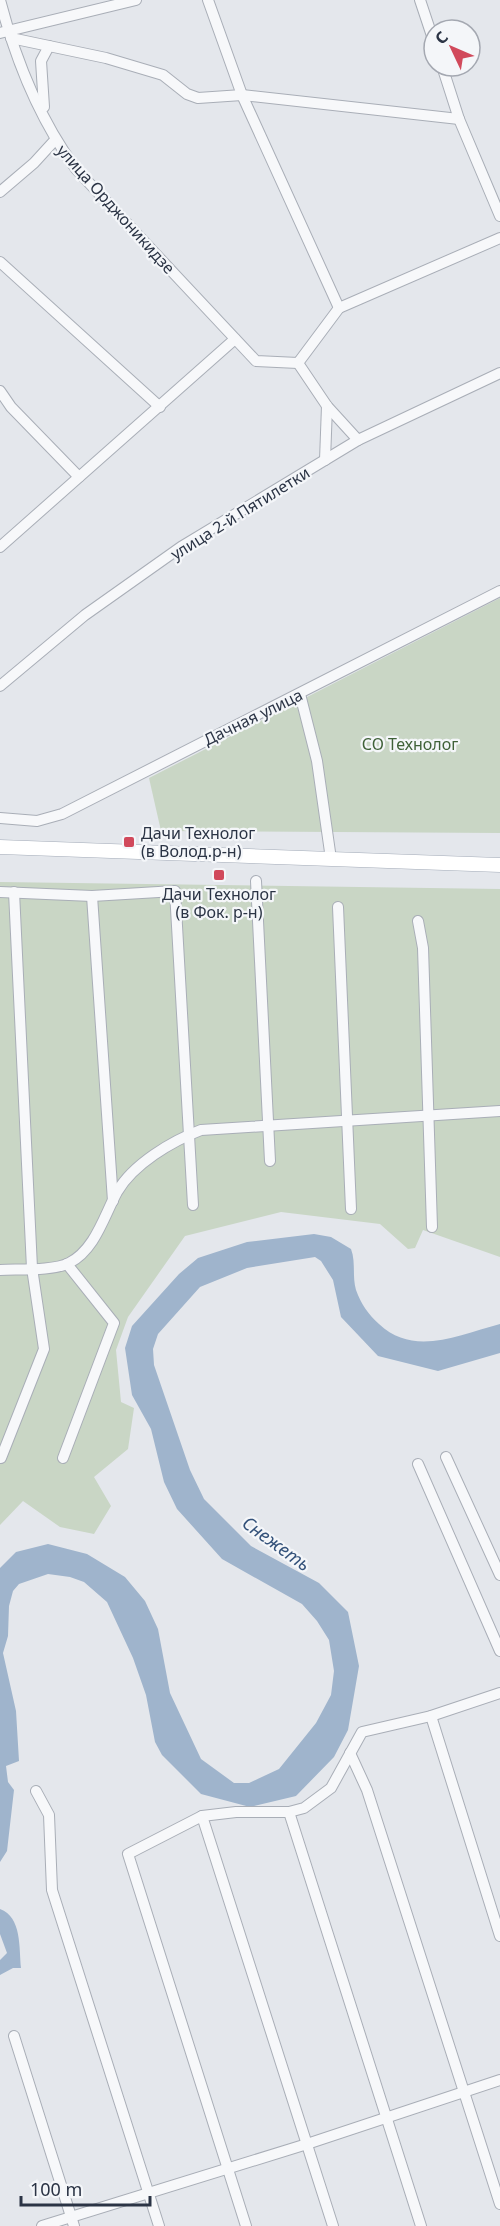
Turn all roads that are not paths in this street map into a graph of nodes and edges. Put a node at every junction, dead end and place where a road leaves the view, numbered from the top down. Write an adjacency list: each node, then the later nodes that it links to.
1 (0, 0): 6 (street, улица Орджоникидзе)
2 (136, 0): 6 (street)
3 (208, 0): 9 (street)
4 (420, 0): 5 (street)
5 (426, 18)
6 (7, 34): 7 (street); 10 (street, улица Орджоникидзе)
7 (49, 46): 9 (street); 10 (street)
8 (446, 78): 11 (street)
9 (242, 95): 11 (street); 17 (street)
10 (45, 117): 12 (street, улица Орджоникидзе)
11 (459, 119): 14 (street)
12 (55, 140): 13 (street); 18 (street, улица Орджоникидзе)
13 (0, 192)
14 (500, 216)
15 (500, 238): 17 (street)
16 (0, 262): 23 (street)
17 (339, 308): 19 (street)
18 (235, 339): 19 (street, улица Орджоникидзе); 23 (street)
19 (298, 363): 22 (street)
20 (500, 373): 24 (street, улица 2-й Пятилетки)
21 (0, 392): 26 (street)
22 (327, 406): 24 (street); 25 (street)
23 (160, 407): 26 (street)
24 (358, 440): 25 (street, улица 2-й Пятилетки)
25 (325, 460): 29 (street, улица 2-й Пятилетки)
26 (80, 477): 27 (street)
27 (0, 547)
28 (500, 591): 30 (street, Дачная улица)
29 (0, 686)
30 (300, 694): 31 (street, Дачная улица); 33 (street)
31 (0, 818)
32 (0, 847): 33 (main road)
33 (331, 859): 34 (main road)
34 (500, 865)
35 (256, 880): 44 (street)
36 (0, 892): 37 (street)
37 (14, 892): 38 (street); 52 (street)
38 (92, 896): 45 (street); 47 (street)
39 (338, 907): 43 (street)
40 (418, 921): 42 (street)
41 (500, 1111): 42 (street)
42 (429, 1115): 43 (street); 50 (street)
43 (347, 1120): 44 (street); 49 (street)
44 (266, 1126): 45 (street); 46 (street)
45 (187, 1135): 47 (street); 48 (street)
46 (270, 1161)
47 (113, 1202): 51 (street)
48 (192, 1205)
49 (351, 1209)
50 (432, 1227)
51 (67, 1264): 52 (street); 56 (street)
52 (32, 1268): 53 (street); 55 (street)
53 (0, 1270)
54 (446, 1457): 58 (street)
55 (1, 1458)
56 (63, 1458)
57 (418, 1464): 59 (street)
58 (500, 1575)
59 (500, 1651)
60 (500, 1693): 61 (street)
61 (431, 1716): 62 (street); 66 (street)
62 (350, 1753): 64 (street); 69 (street)
63 (36, 1791): 73 (street)
64 (289, 1812): 65 (street); 70 (street)
65 (202, 1816): 71 (street); 72 (street)
66 (500, 1936)
67 (14, 2036): 75 (street)
68 (500, 2080): 69 (street)
69 (464, 2092): 70 (street); 74 (street)
70 (386, 2117): 71 (street); 80 (street)
71 (307, 2144): 72 (street); 79 (street)
72 (227, 2168): 73 (street); 78 (street)
73 (149, 2194): 75 (street); 77 (street)
74 (500, 2204)
75 (73, 2222): 76 (street)
76 (42, 2226)
77 (159, 2226)
78 (246, 2226)
79 (333, 2226)
80 (421, 2226)

